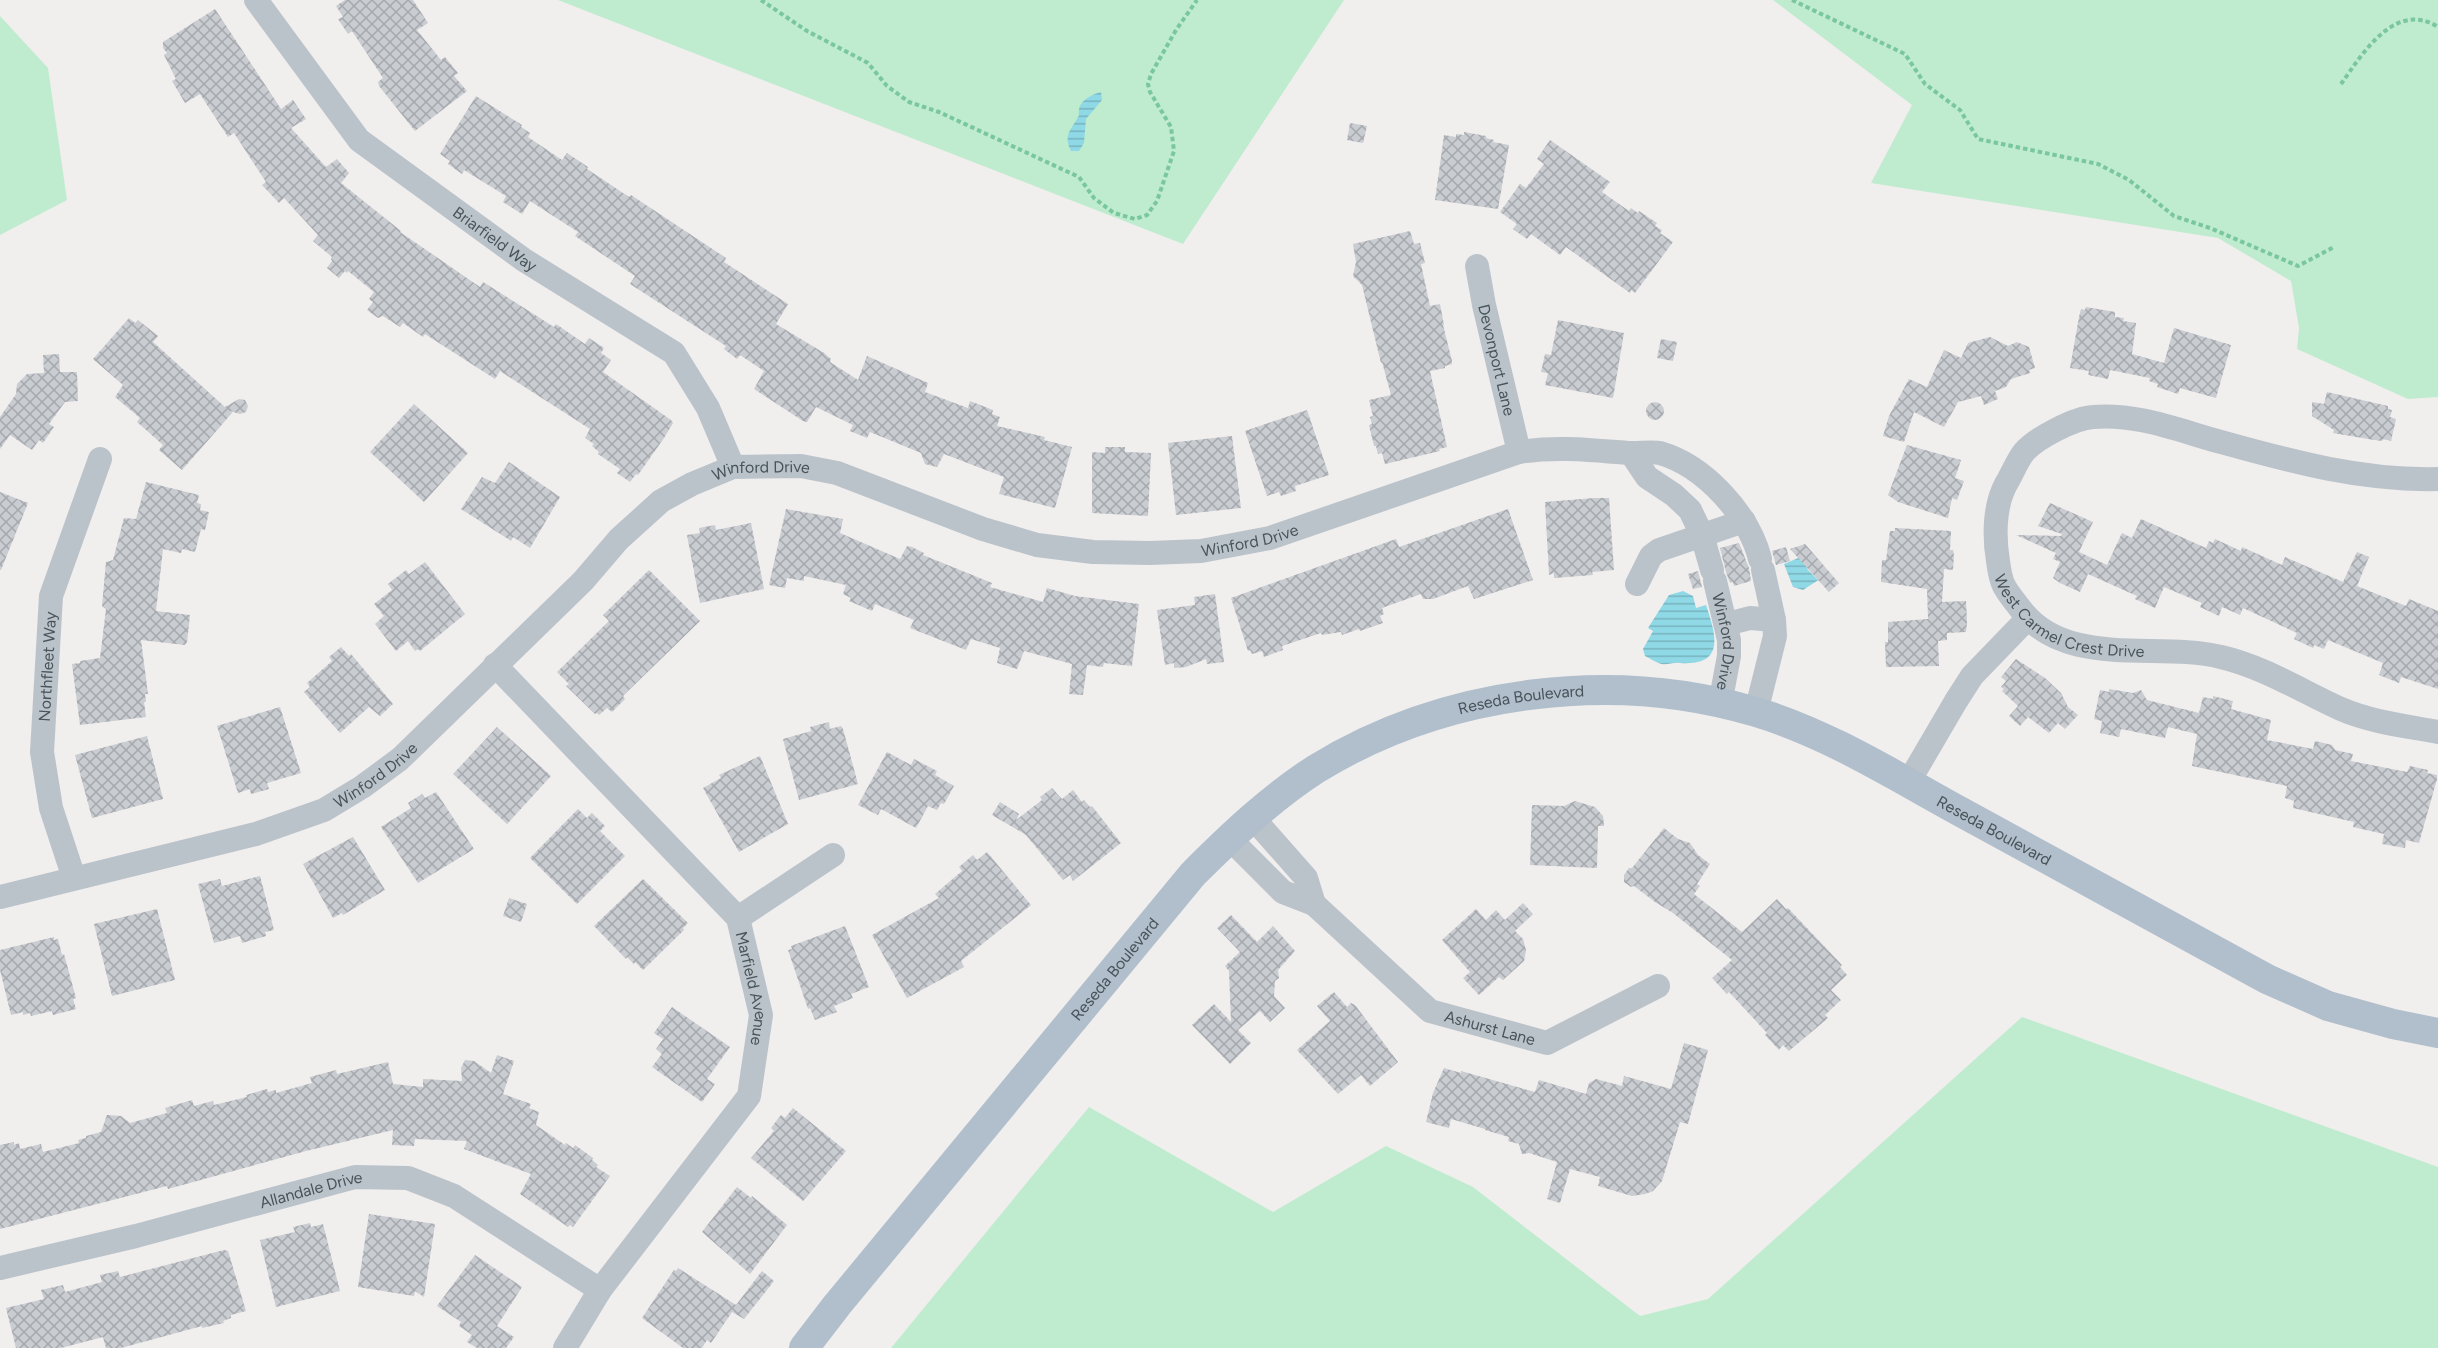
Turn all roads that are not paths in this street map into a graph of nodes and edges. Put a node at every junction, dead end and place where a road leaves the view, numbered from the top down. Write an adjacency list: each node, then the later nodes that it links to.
1 (256, 0): 6 (street, Briarfield Way)
2 (1478, 266): 3 (street, Devonport Lane)
3 (1519, 452): 4 (street, Winford Drive); 6 (street, Winford Drive)
4 (1631, 453): 8 (street, Winford Drive); 9 (street, Winford Drive)
5 (100, 459): 24 (street, Northfleet Way)
6 (733, 467): 16 (street, Winford Drive)
7 (2438, 479): 14 (street, West Carmel Crest Drive)
8 (1719, 491): 9 (street); 10 (street, Winford Drive)
9 (1690, 510): 11 (street, Winford Drive)
10 (1744, 521): 11 (street); 13 (street, Winford Drive)
11 (1702, 535): 12 (street); 15 (street, Winford Drive)
12 (1637, 584)
13 (1774, 620): 15 (street); 18 (street, Winford Drive)
14 (2027, 620): 19 (street, West Carmel Crest Drive); 20 (street)
15 (1727, 624): 17 (street, Winford Drive)
16 (495, 665): 24 (street, Winford Drive); 27 (street, Marfield Avenue)
17 (1720, 704): 18 (main road, Reseda Boulevard); 21 (main road, Reseda Boulevard)
18 (1756, 712): 20 (main road, Reseda Boulevard)
19 (2438, 732)
20 (1908, 783): 29 (main road, Reseda Boulevard)
21 (1253, 818): 22 (main road, Reseda Boulevard); 26 (street, Ashurst Lane)
22 (1229, 838): 26 (street, Ashurst Lane); 33 (main road, Reseda Boulevard)
23 (833, 855): 27 (street)
24 (74, 878): 25 (street, Winford Drive)
25 (0, 897)
26 (1314, 904): 28 (street, Ashurst Lane)
27 (738, 918): 31 (street, Marfield Avenue)
28 (1658, 986)
29 (2438, 1033)
30 (0, 1268): 31 (street, Allandale Drive)
31 (600, 1290): 32 (street, Marfield Avenue)
32 (565, 1348)
33 (804, 1348)

